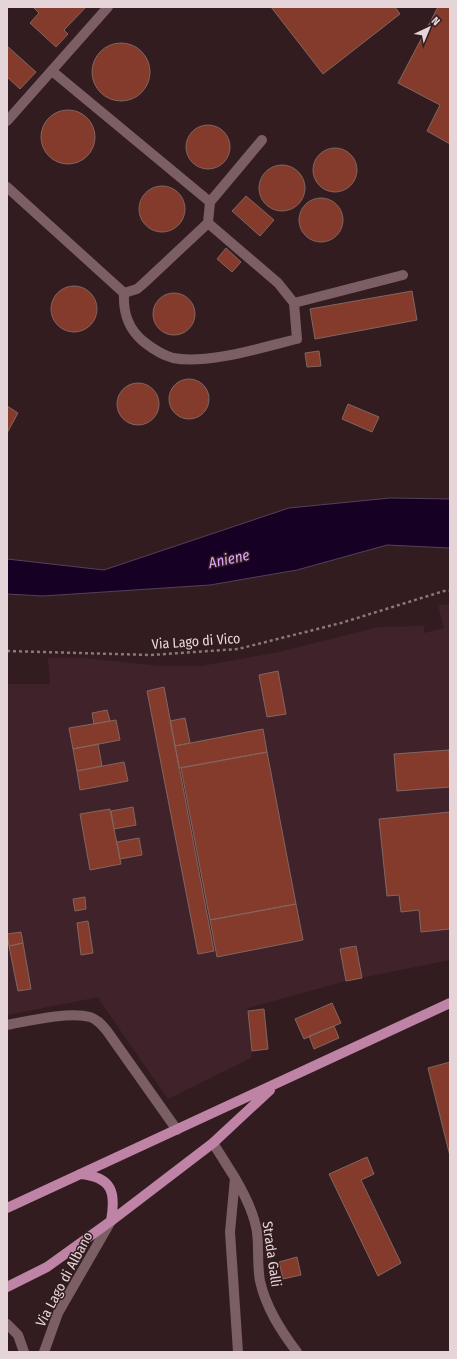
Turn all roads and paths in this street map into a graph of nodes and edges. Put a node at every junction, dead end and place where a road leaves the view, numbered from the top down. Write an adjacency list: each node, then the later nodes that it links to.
1 (108, 7): 2 (street)
2 (52, 71): 3 (street); 6 (street)
3 (7, 122)
4 (262, 140): 6 (street)
5 (7, 187): 9 (street)
6 (210, 202): 7 (street)
7 (208, 223): 9 (street); 10 (street)
8 (403, 275): 10 (street)
9 (124, 293): 10 (street)
10 (294, 302)
11 (450, 591): 12 (path, Via Lago di Vico)
12 (7, 651)
13 (450, 1003): 15 (main road)
14 (7, 1025): 16 (street)
15 (278, 1083): 16 (main road); 17 (main road)
16 (177, 1130): 18 (main road)
17 (213, 1143): 19 (street, Strada Galli); 21 (main road)
18 (80, 1174): 20 (main road); 21 (main road)
19 (235, 1178): 26 (street); 27 (street, Strada Galli)
20 (7, 1208)
21 (111, 1221): 22 (main road); 25 (street, Via Lago di Albano)
22 (7, 1287)
23 (7, 1324): 24 (street, Via Lago di Albano)
24 (24, 1352)
25 (44, 1352)
26 (238, 1352)
27 (297, 1352)

